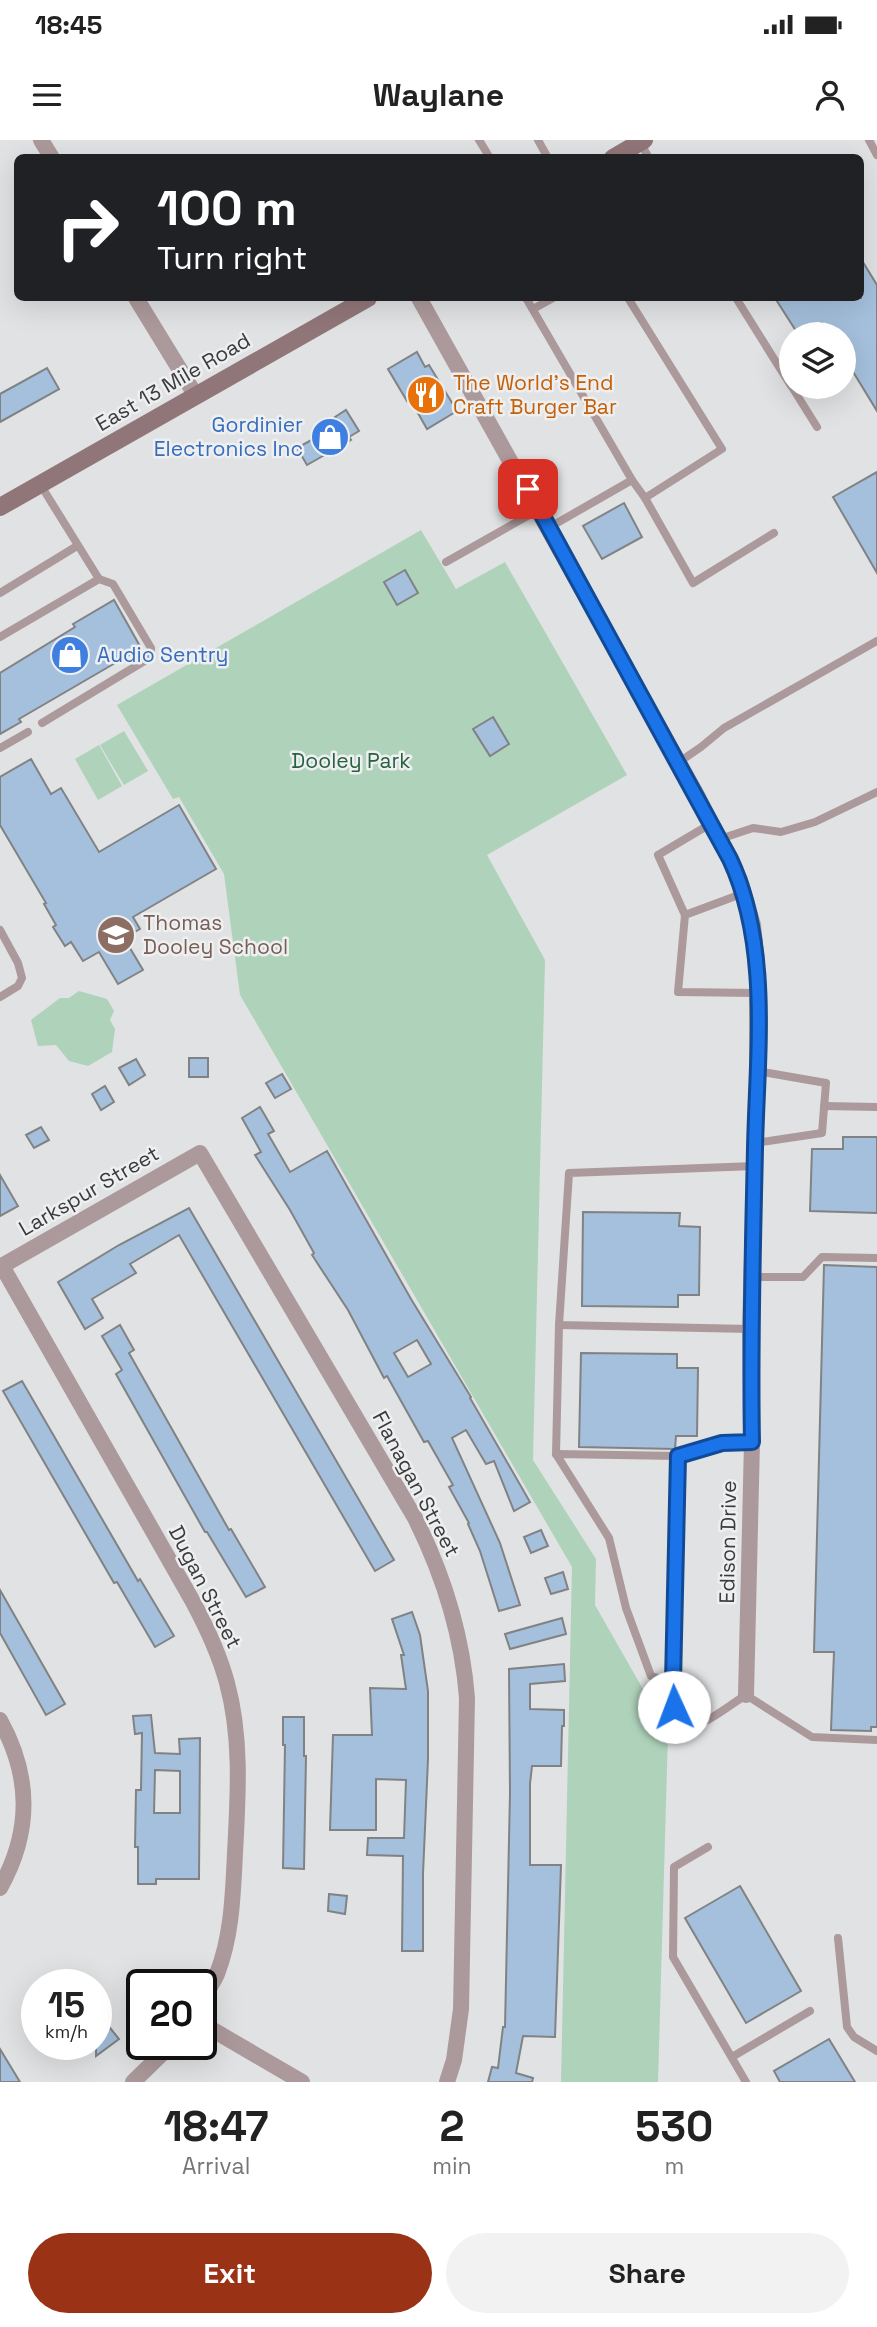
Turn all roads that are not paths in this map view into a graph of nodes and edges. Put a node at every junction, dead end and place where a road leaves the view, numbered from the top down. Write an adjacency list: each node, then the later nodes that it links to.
1 (869, 140): 4 (lane)
2 (644, 147): 3 (main road)
3 (624, 154)
4 (877, 155)
5 (138, 301): 14 (street)
6 (363, 301): 14 (main road, East 13 Mile Road)
7 (421, 301): 21 (street, Edison Drive)
8 (528, 301): 12 (lane)
9 (548, 301): 12 (lane)
10 (630, 301): 19 (lane)
11 (738, 301): 13 (lane)
12 (533, 309): 17 (lane)
13 (779, 367)
14 (196, 396): 18 (main road, East 13 Mile Road)
15 (799, 399): 16 (lane)
16 (817, 426)
17 (632, 480): 19 (lane); 22 (lane)
18 (40, 484): 20 (main road, East 13 Mile Road); 24 (lane)
19 (645, 498): 23 (lane)
20 (0, 507)
21 (539, 509): 22 (street, Edison Drive); 25 (lane)
22 (550, 527): 33 (street, Edison Drive)
23 (774, 533)
24 (77, 546): 26 (lane); 27 (lane)
25 (446, 562)
26 (99, 579): 28 (lane); 30 (lane)
27 (0, 593)
28 (0, 637)
29 (877, 641): 33 (lane)
30 (42, 723)
31 (28, 732): 32 (lane)
32 (0, 748)
33 (679, 762): 35 (street, Edison Drive)
34 (877, 792): 36 (lane)
35 (712, 823): 36 (street, Edison Drive); 38 (lane)
36 (720, 839): 37 (street, Edison Drive)
37 (744, 892): 38 (lane); 40 (street, Edison Drive)
38 (685, 915): 40 (lane)
39 (0, 930): 41 (lane)
40 (757, 993): 42 (street, Edison Drive)
41 (0, 997)
42 (757, 1072): 43 (lane); 45 (street, Edison Drive)
43 (824, 1106): 44 (lane); 45 (lane)
44 (877, 1107)
45 (755, 1143): 47 (street, Edison Drive)
46 (200, 1153): 49 (street, Larkspur Street); 71 (street, Flanagan Street)
47 (755, 1166): 50 (street, Edison Drive); 51 (lane)
48 (877, 1258): 50 (lane)
49 (1, 1267): 63 (street, Dugan Street)
50 (751, 1277): 52 (street, Edison Drive)
51 (559, 1325): 52 (lane); 54 (lane)
52 (750, 1329): 53 (street, Edison Drive)
53 (752, 1442): 55 (lane); 57 (street, Edison Drive)
54 (556, 1454): 55 (lane); 56 (lane)
55 (678, 1456): 56 (lane)
56 (673, 1682): 57 (lane)
57 (746, 1695): 59 (lane)
58 (0, 1720): 61 (street)
59 (877, 1740)
60 (708, 1847): 67 (lane)
61 (0, 1888)
62 (838, 1938): 66 (lane)
63 (217, 1975)
64 (810, 2011): 67 (lane)
65 (217, 2032): 70 (street)
66 (877, 2051)
67 (732, 2057): 72 (lane)
68 (156, 2060): 69 (street)
69 (133, 2082)
70 (302, 2082)
71 (447, 2082)
72 (746, 2082)

